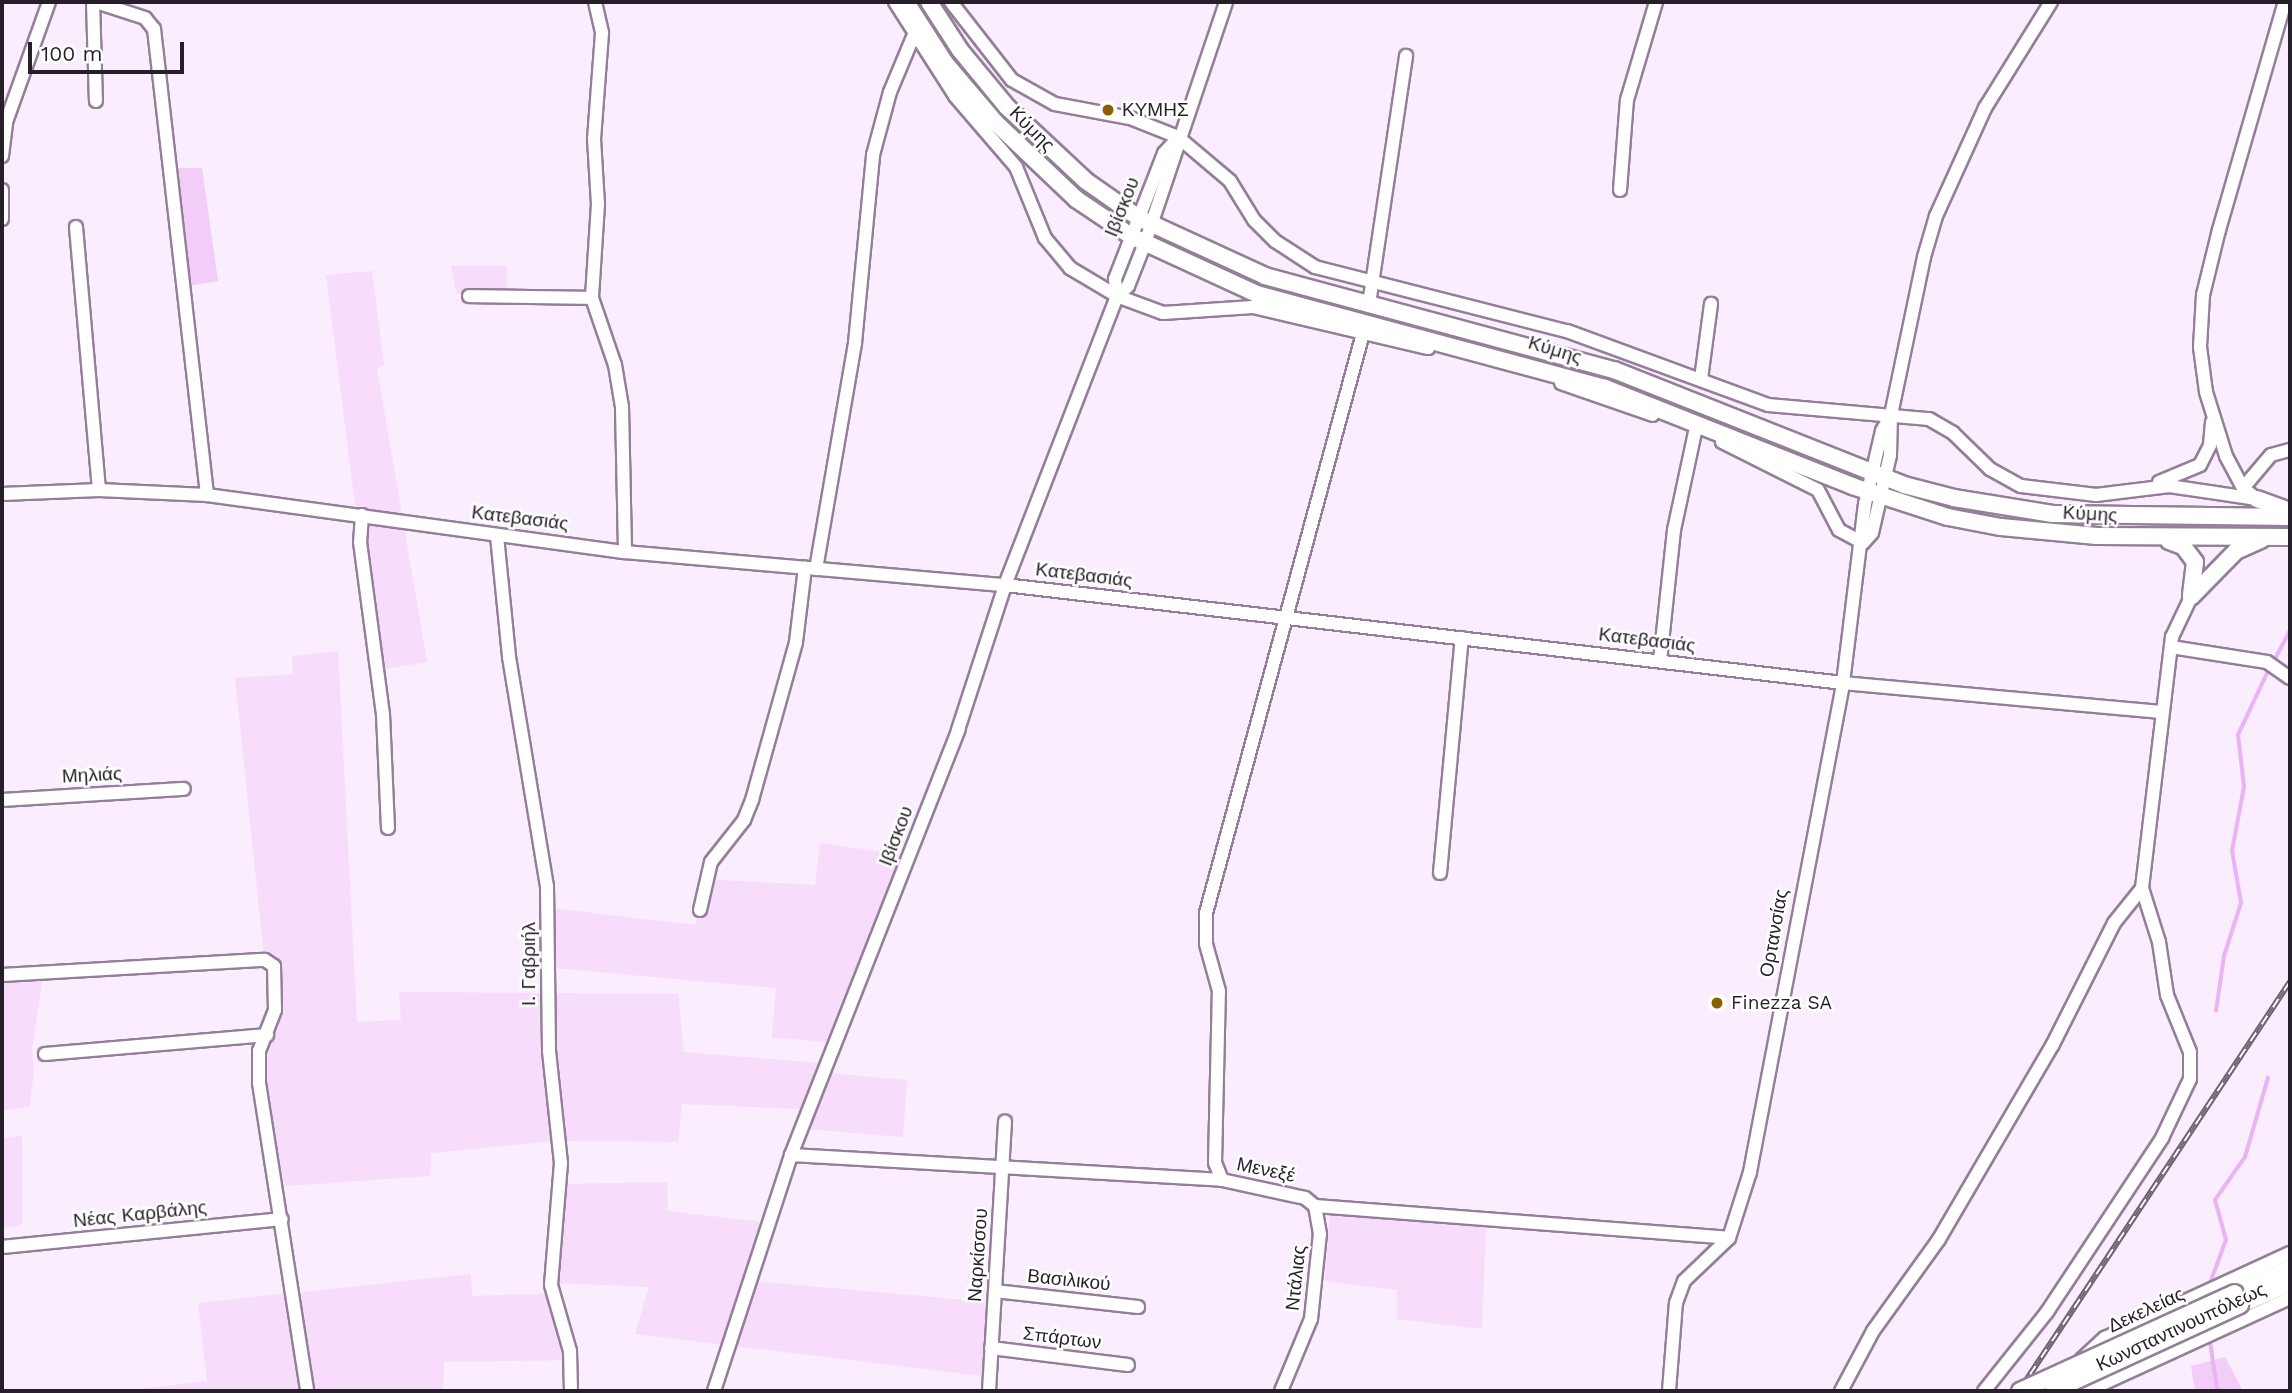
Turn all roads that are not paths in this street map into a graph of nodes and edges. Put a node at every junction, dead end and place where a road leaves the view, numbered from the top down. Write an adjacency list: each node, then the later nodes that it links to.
1 (49, 2): 16 (street)
2 (94, 2): 14 (street); 41 (street)
3 (595, 2): 26 (street)
4 (895, 2): 12 (street)
5 (906, 2): 22 (main road, Κύμης)
6 (929, 2): 20 (main road, Κύμης)
7 (951, 2): 15 (street)
8 (1226, 2): 15 (street, Ιβίσκου)
9 (1656, 2): 18 (street)
10 (2051, 2): 31 (street, Ορτανσίας)
11 (2285, 2): 32 (street)
12 (913, 37): 25 (street); 51 (street)
13 (1406, 56): 23 (street)
14 (96, 101)
15 (1178, 137): 20 (street, Ιβίσκου); 23 (street)
16 (2, 156)
17 (2, 190): 19 (street)
18 (1620, 190)
19 (2, 219)
20 (1145, 221): 22 (street, Ιβίσκου); 28 (main road, Κύμης)
21 (76, 227): 38 (street)
22 (1138, 239): 25 (street, Ιβίσκου); 40 (main road, Κύμης)
23 (1373, 284): 28 (street); 30 (street)
24 (469, 296): 26 (street)
25 (1117, 296): 29 (street); 52 (street, Ιβίσκου)
26 (592, 298): 50 (street)
27 (1711, 303): 30 (street)
28 (1369, 304): 35 (main road, Κύμης)
29 (1363, 333): 33 (street); 54 (street)
30 (1701, 379): 31 (street)
31 (1891, 415): 35 (street, Ορτανσίας); 36 (street)
32 (2211, 415): 36 (street); 37 (street)
33 (1695, 432): 49 (street); 57 (street)
34 (2290, 450): 37 (street)
35 (1878, 475): 40 (street, Ορτανσίας); 45 (main road, Κύμης)
36 (2139, 488): 42 (street)
37 (2243, 488): 42 (street)
38 (99, 490): 39 (street, Κατεβασιάς); 41 (street, Κατεβασιάς)
39 (2, 494)
40 (1874, 494): 47 (main road, Κύμης); 49 (street, Ορτανσίας)
41 (206, 495): 44 (street, Κατεβασιάς)
42 (2257, 499): 43 (main road)
43 (2290, 511)
44 (362, 515): 46 (street, Κατεβασιάς); 63 (street)
45 (2290, 517)
46 (498, 536): 50 (street, Κατεβασιάς); 91 (street, Ι. Γαβριήλ)
47 (2148, 537): 48 (main road, Κύμης); 53 (main road)
48 (2283, 537): 53 (main road)
49 (1864, 543): 59 (street, Ορτανσίας)
50 (625, 552): 51 (street, Κατεβασιάς)
51 (811, 568): 52 (street, Κατεβασιάς); 66 (street)
52 (1005, 585): 54 (street, Κατεβασιάς); 71 (street, Ιβίσκου)
53 (2191, 597): 56 (street)
54 (1285, 618): 55 (street, Κατεβασιάς); 73 (street)
55 (1462, 638): 57 (street, Κατεβασιάς); 64 (street)
56 (2171, 647): 58 (street); 60 (street)
57 (1660, 661): 59 (street, Κατεβασιάς)
58 (2290, 678)
59 (1843, 683): 60 (street, Κατεβασιάς); 76 (street, Ορτανσίας)
60 (2161, 712): 65 (street)
61 (184, 789): 62 (street, Μηλιάς)
62 (2, 800)
63 (388, 828)
64 (1440, 873)
65 (2142, 888): 89 (street); 96 (street)
66 (700, 910)
67 (2, 975): 68 (street)
68 (267, 1035): 69 (street); 75 (street)
69 (45, 1054)
70 (1005, 1121): 72 (street, Ναρκίσσου)
71 (791, 1155): 72 (street, Μενεξέ); 92 (street, Ιβίσκου)
72 (1003, 1170): 73 (street, Μενεξέ); 81 (street, Ναρκίσσου)
73 (1222, 1180): 74 (street, Μενεξέ)
74 (1315, 1206): 76 (street, Μενεξέ); 94 (street, Ντάλιας)
75 (282, 1219): 77 (street, Νέας Καρβάλης); 90 (street)
76 (1730, 1238): 95 (street)
77 (2, 1247)
78 (2290, 1253): 82 (street)
79 (2290, 1268): 82 (main road, Δεκελείας)
80 (2290, 1283): 82 (main road, Δεκελείας)
81 (995, 1291): 84 (street, Βασιλικού); 85 (street, Ναρκίσσου)
82 (2235, 1293): 87 (street); 97 (main road, Δεκελείας, bridge); 98 (main road, Δεκελείας, bridge)
83 (2290, 1298): 88 (street, Κωνσταντινουπόλεως)
84 (1138, 1307)
85 (991, 1348): 86 (street, Σπάρτων); 93 (street, Ναρκίσσου)
86 (1128, 1365)
87 (2072, 1370): 88 (street); 98 (street)
88 (2092, 1389)
89 (1983, 1390)
90 (307, 1391)
91 (571, 1391)
92 (714, 1391)
93 (989, 1391)
94 (1281, 1391)
95 (1669, 1391)
96 (1841, 1391)
97 (2020, 1391)
98 (2055, 1391)

